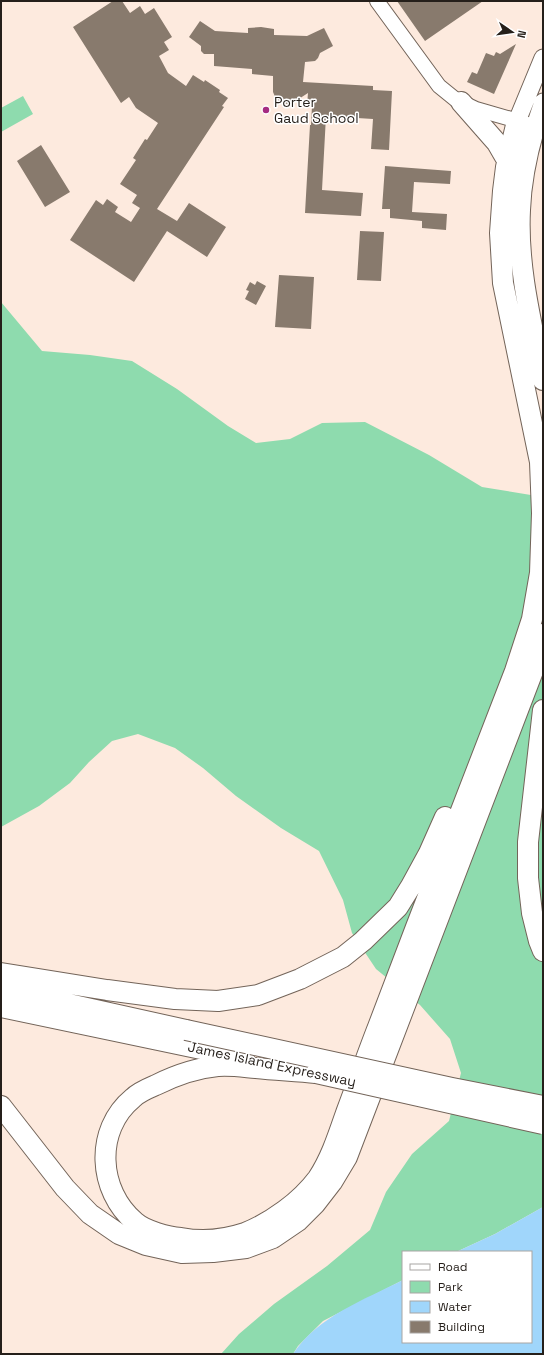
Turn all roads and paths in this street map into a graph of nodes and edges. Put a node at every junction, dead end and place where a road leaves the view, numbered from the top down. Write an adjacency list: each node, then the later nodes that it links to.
1 (377, 1): 3 (street)
2 (543, 58): 5 (main road)
3 (461, 102): 5 (street); 6 (highway)
4 (543, 102): 5 (main road)
5 (526, 123): 6 (highway); 7 (highway)
6 (508, 162): 9 (highway)
7 (543, 380)
8 (543, 634): 16 (highway, bridge)
9 (515, 671): 12 (highway); 15 (highway, bridge)
10 (543, 710): 11 (highway)
11 (543, 951)
12 (1, 973)
13 (1, 989): 17 (highway, James Island Expressway, bridge)
14 (1, 1007): 15 (highway, James Island Expressway)
15 (316, 1073): 18 (highway, James Island Expressway, bridge)
16 (1, 1106)
17 (543, 1106)
18 (543, 1124)

